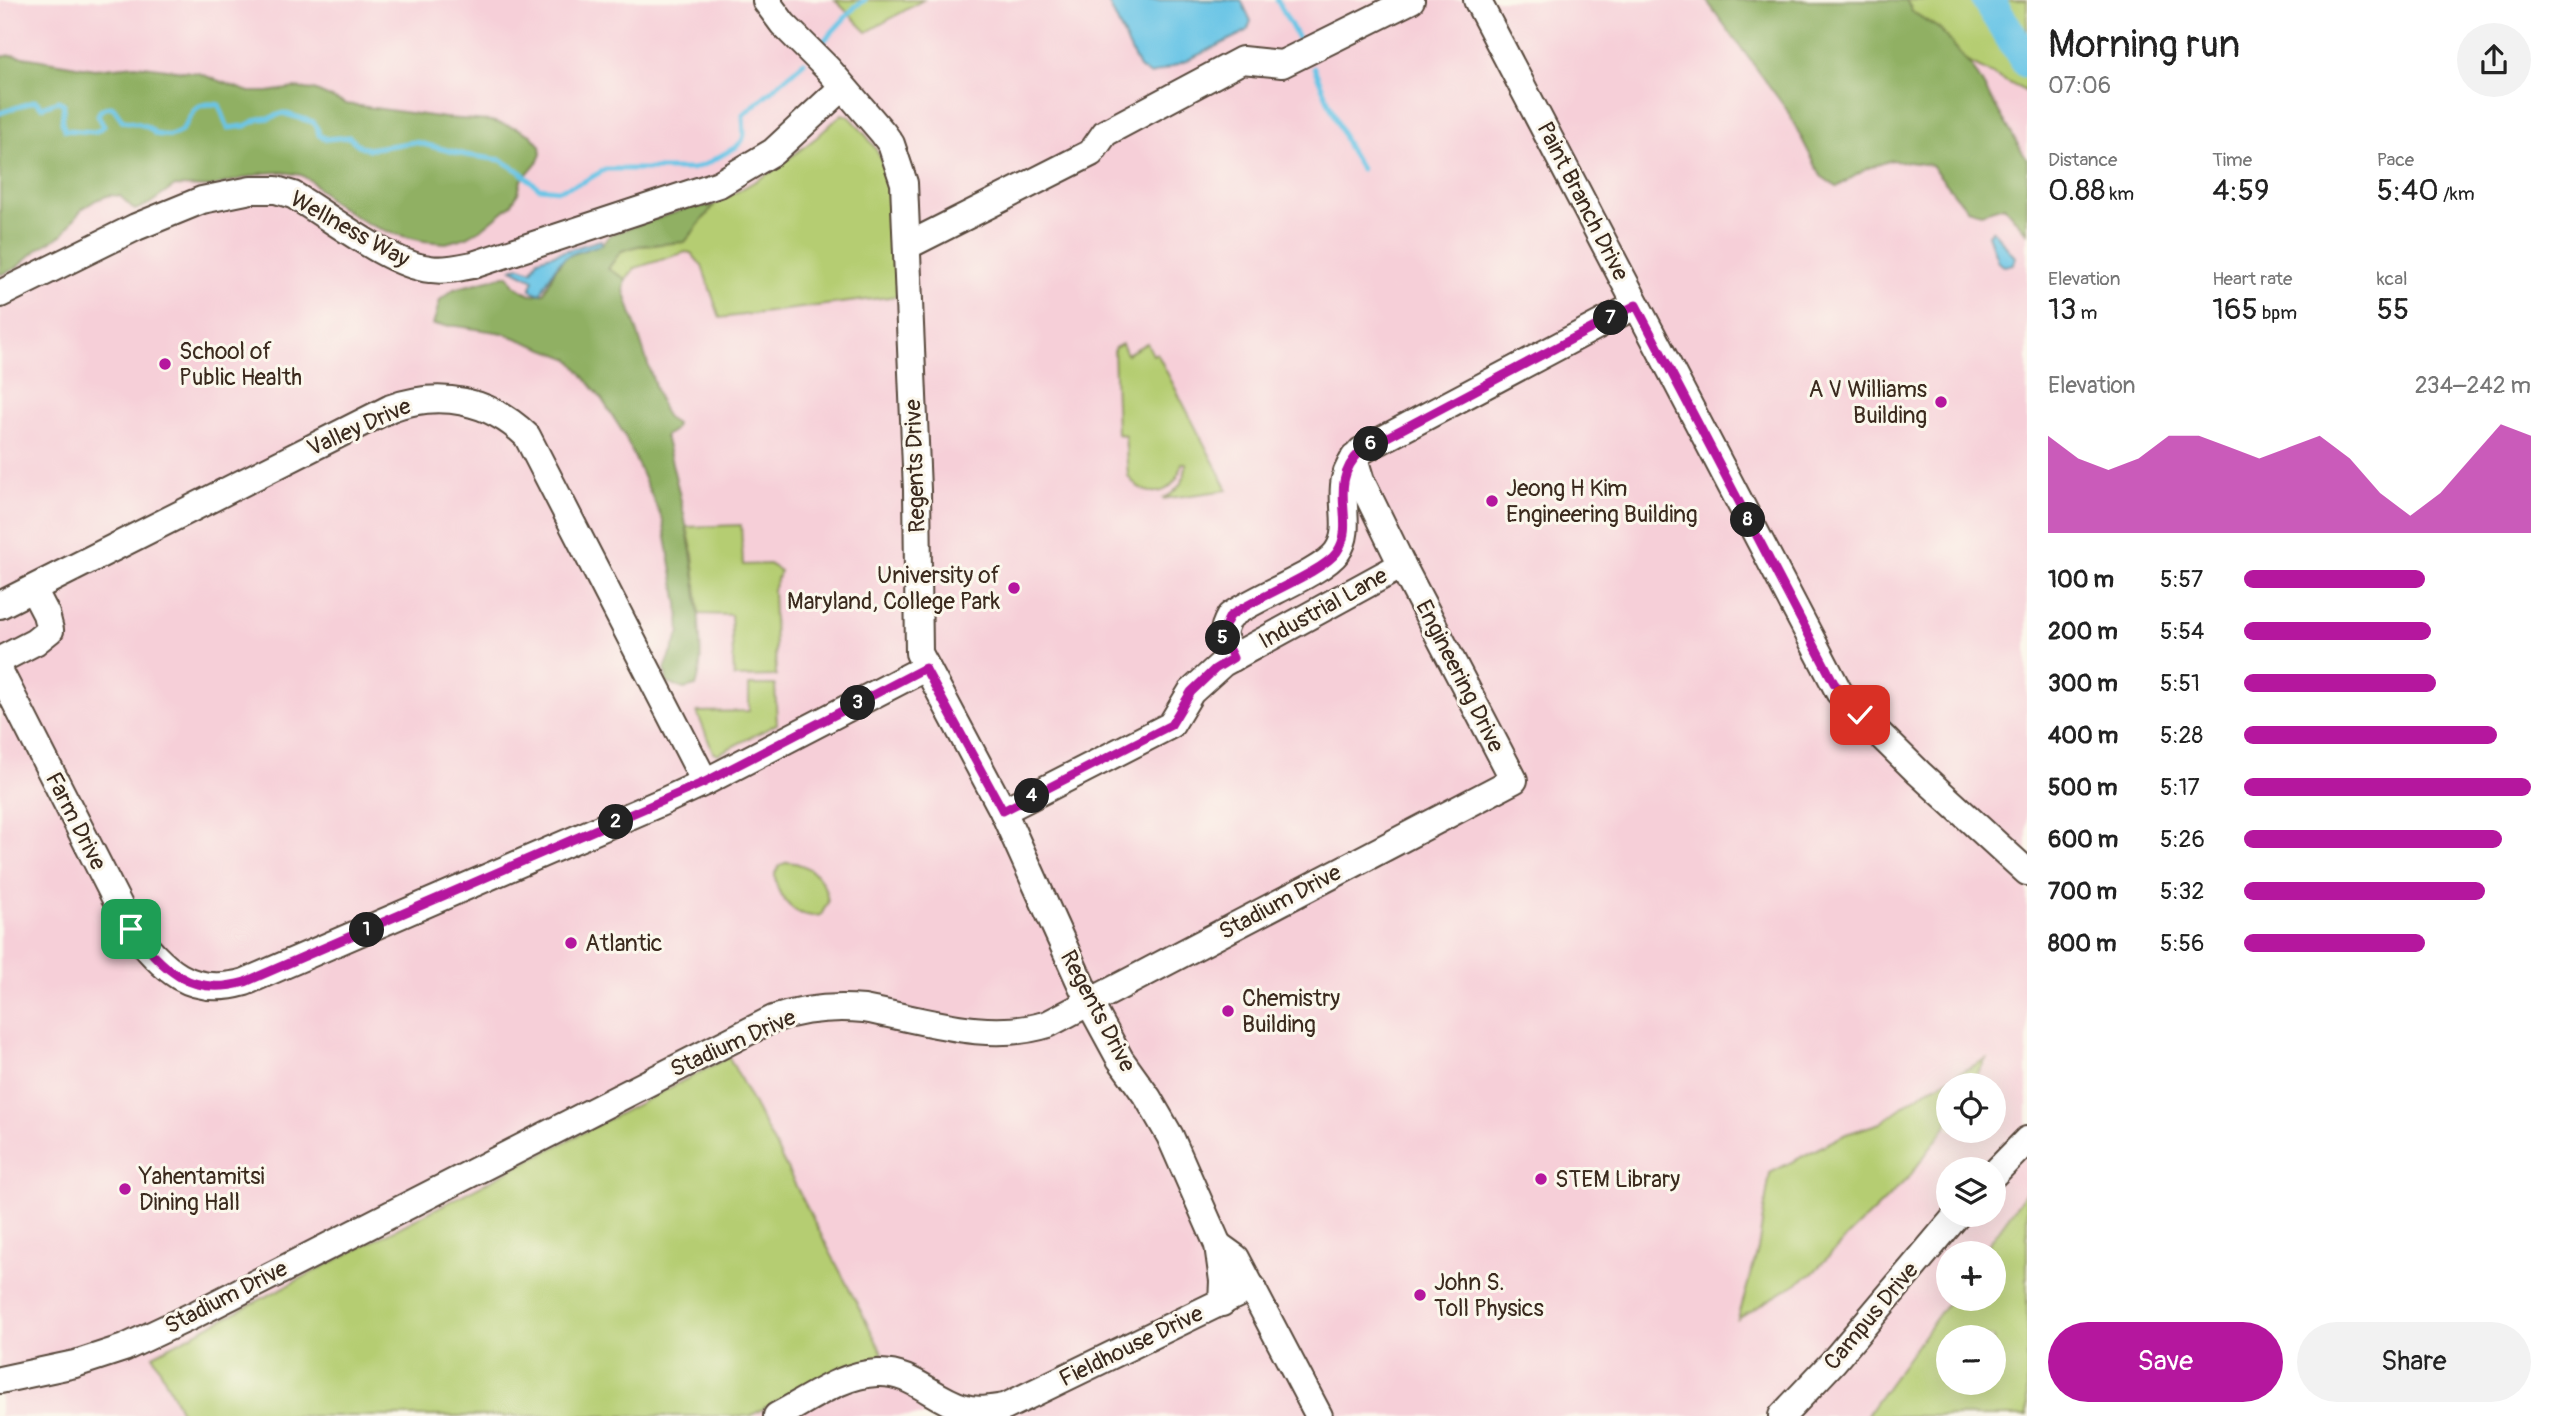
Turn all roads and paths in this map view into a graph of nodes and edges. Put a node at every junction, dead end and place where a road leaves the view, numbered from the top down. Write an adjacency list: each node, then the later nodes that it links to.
1 (769, 0): 4 (street, Regents Drive)
2 (1411, 0): 5 (street)
3 (1478, 0): 7 (street, Paint Branch Drive)
4 (843, 87): 5 (street, Regents Drive); 6 (street, Wellness Way)
5 (907, 246): 14 (street, Regents Drive)
6 (0, 294)
7 (1636, 305): 8 (street); 19 (street, Paint Branch Drive)
8 (1354, 458): 9 (street, Engineering Drive); 12 (street)
9 (1402, 565): 12 (street, Industrial Lane); 16 (street, Engineering Drive)
10 (33, 589): 11 (street, Valley Drive); 13 (street); 17 (street, Valley Drive)
11 (0, 605)
12 (1233, 658): 18 (street, Industrial Lane)
13 (0, 660)
14 (925, 668): 17 (street, Farm Drive); 18 (street, Regents Drive)
15 (0, 672): 17 (street, Farm Drive)
16 (1514, 780): 20 (street, Stadium Drive)
17 (705, 782)
18 (1003, 811): 20 (street, Regents Drive)
19 (2027, 872)
20 (1089, 1002): 24 (street, Regents Drive); 27 (street, Stadium Drive)
21 (2027, 1140): 22 (street)
22 (2006, 1162)
23 (1947, 1227): 30 (street, Campus Drive)
24 (1219, 1245): 25 (street, Regents Drive); 26 (street, Regents Drive)
25 (1252, 1287): 26 (street, Fieldhouse Drive); 29 (street, Regents Drive)
26 (1222, 1303): 28 (street, Fieldhouse Drive)
27 (0, 1381)
28 (778, 1416)
29 (1319, 1416)
30 (1782, 1416)

